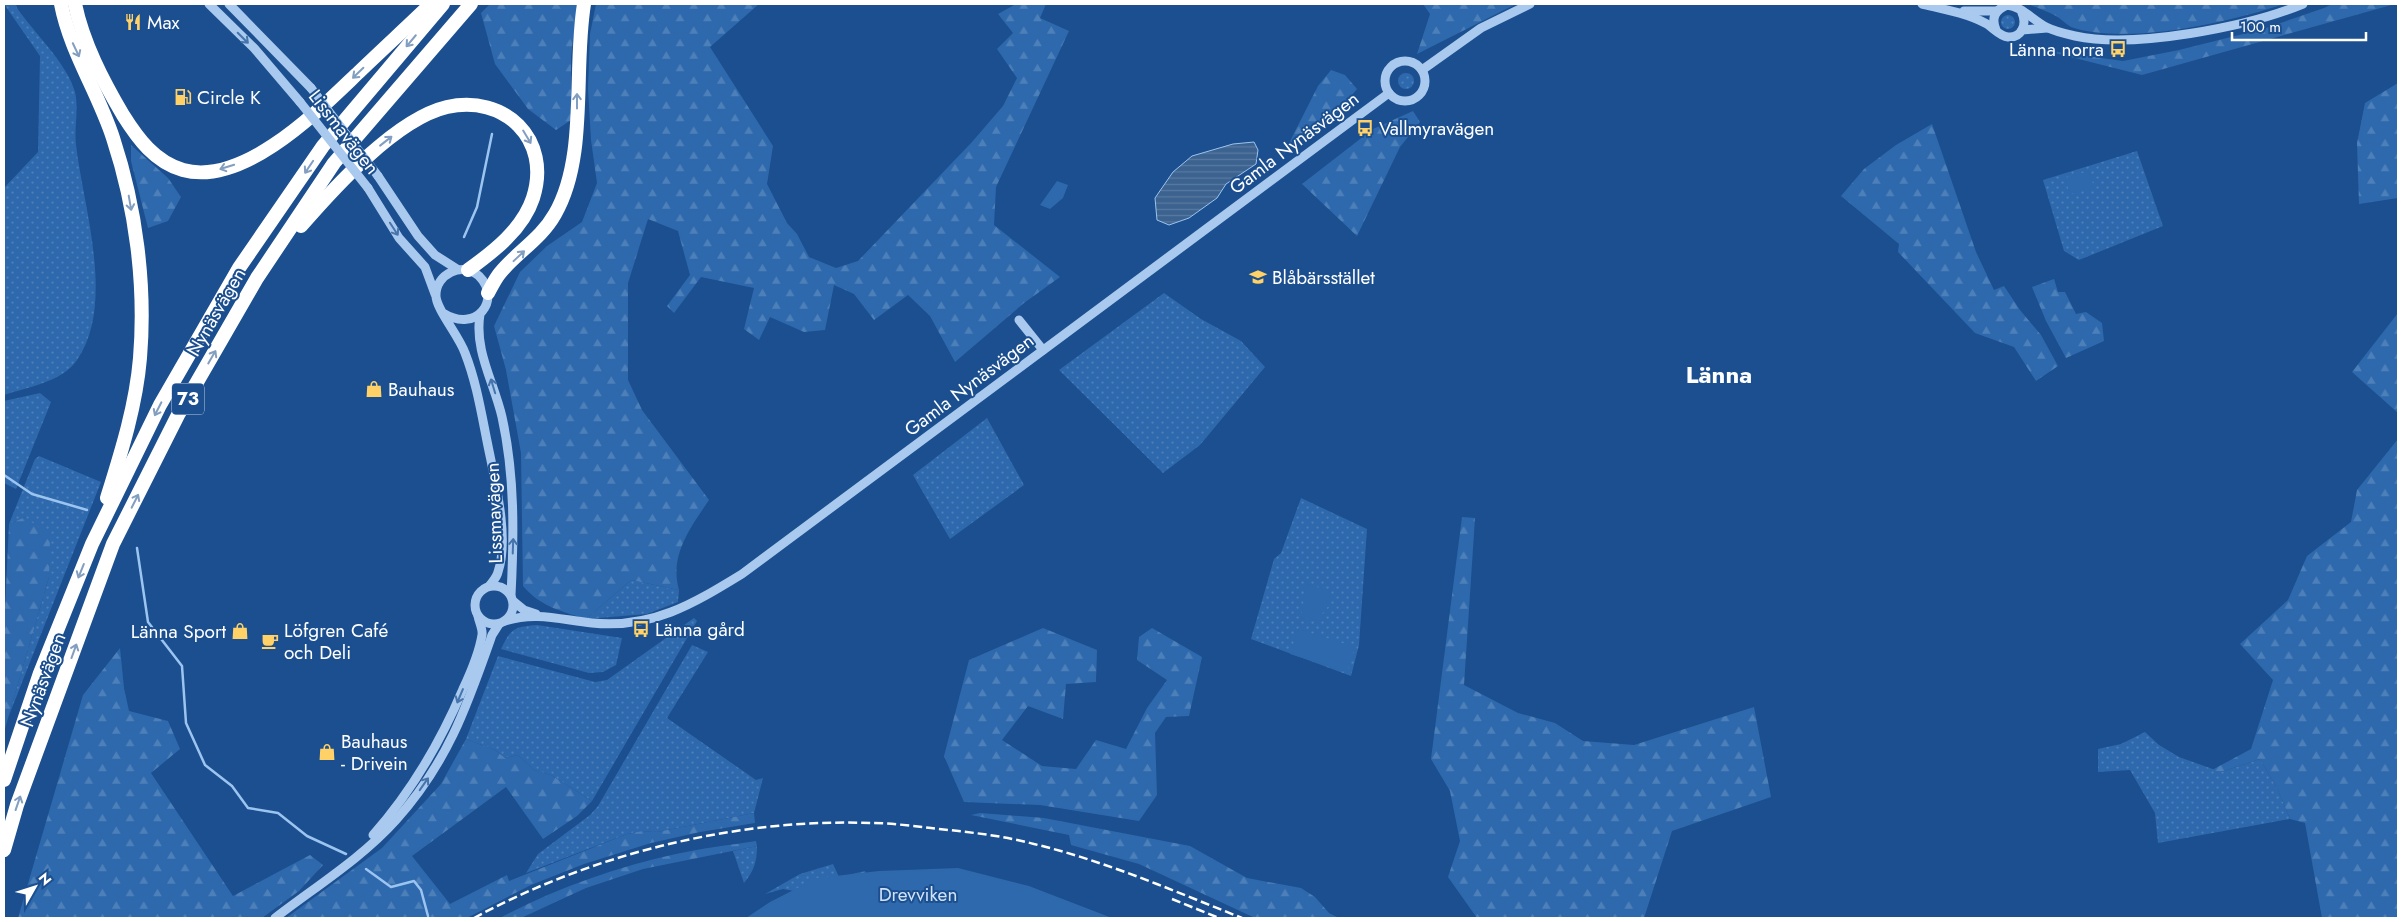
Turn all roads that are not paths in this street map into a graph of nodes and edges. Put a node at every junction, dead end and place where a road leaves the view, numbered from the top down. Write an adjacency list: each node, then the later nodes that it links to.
1 (61, 4): 28 (highway, one-way to 28)
2 (75, 4): 5 (highway, one-way to 2)
3 (209, 4): 23 (street, Lissmavägen, one-way to 23, bridge)
4 (229, 4): 20 (street, Lissmavägen, bridge)
5 (431, 4)
6 (443, 4): 28 (highway, Nynäsvägen / 73, one-way to 28)
7 (471, 4): 21 (highway, Nynäsvägen / 73)
8 (584, 4): 22 (highway, one-way to 8)
9 (1530, 4): 18 (street)
10 (1922, 4): 12 (street)
11 (2303, 4): 15 (street)
12 (1949, 10): 13 (street); 16 (street)
13 (1996, 12): 14 (street); 16 (street)
14 (2022, 13): 15 (street); 17 (street)
15 (2047, 28): 17 (street)
16 (1996, 30): 17 (street)
17 (2022, 30)
18 (1422, 70): 19 (street); 19 (street)
19 (1389, 93): 27 (street, Gamla Nynäsvägen)
20 (462, 270): 21 (highway, one-way to 20); 22 (street); 23 (street)
21 (257, 278): 35 (highway, Nynäsvägen / 73, one-way to 21)
22 (488, 292): 25 (street)
23 (435, 294): 24 (street)
24 (443, 314): 25 (street); 29 (street, Lissmavägen)
25 (480, 314): 30 (street, Lissmavägen, one-way to 25)
26 (1019, 320): 27 (street)
27 (1043, 350): 31 (street, Gamla Nynäsvägen)
28 (92, 544): 34 (highway, Nynäsvägen / 73, one-way to 34)
29 (490, 585): 30 (street); 32 (street)
30 (512, 598): 31 (street, Gamla Nynäsvägen); 33 (street)
31 (538, 615): 33 (street, Gamla Nynäsvägen)
32 (478, 616): 33 (street); 36 (street, one-way to 36)
33 (502, 622): 36 (street, one-way to 33)
34 (4, 780)
35 (4, 850)
36 (341, 867): 37 (street)
37 (275, 918)

